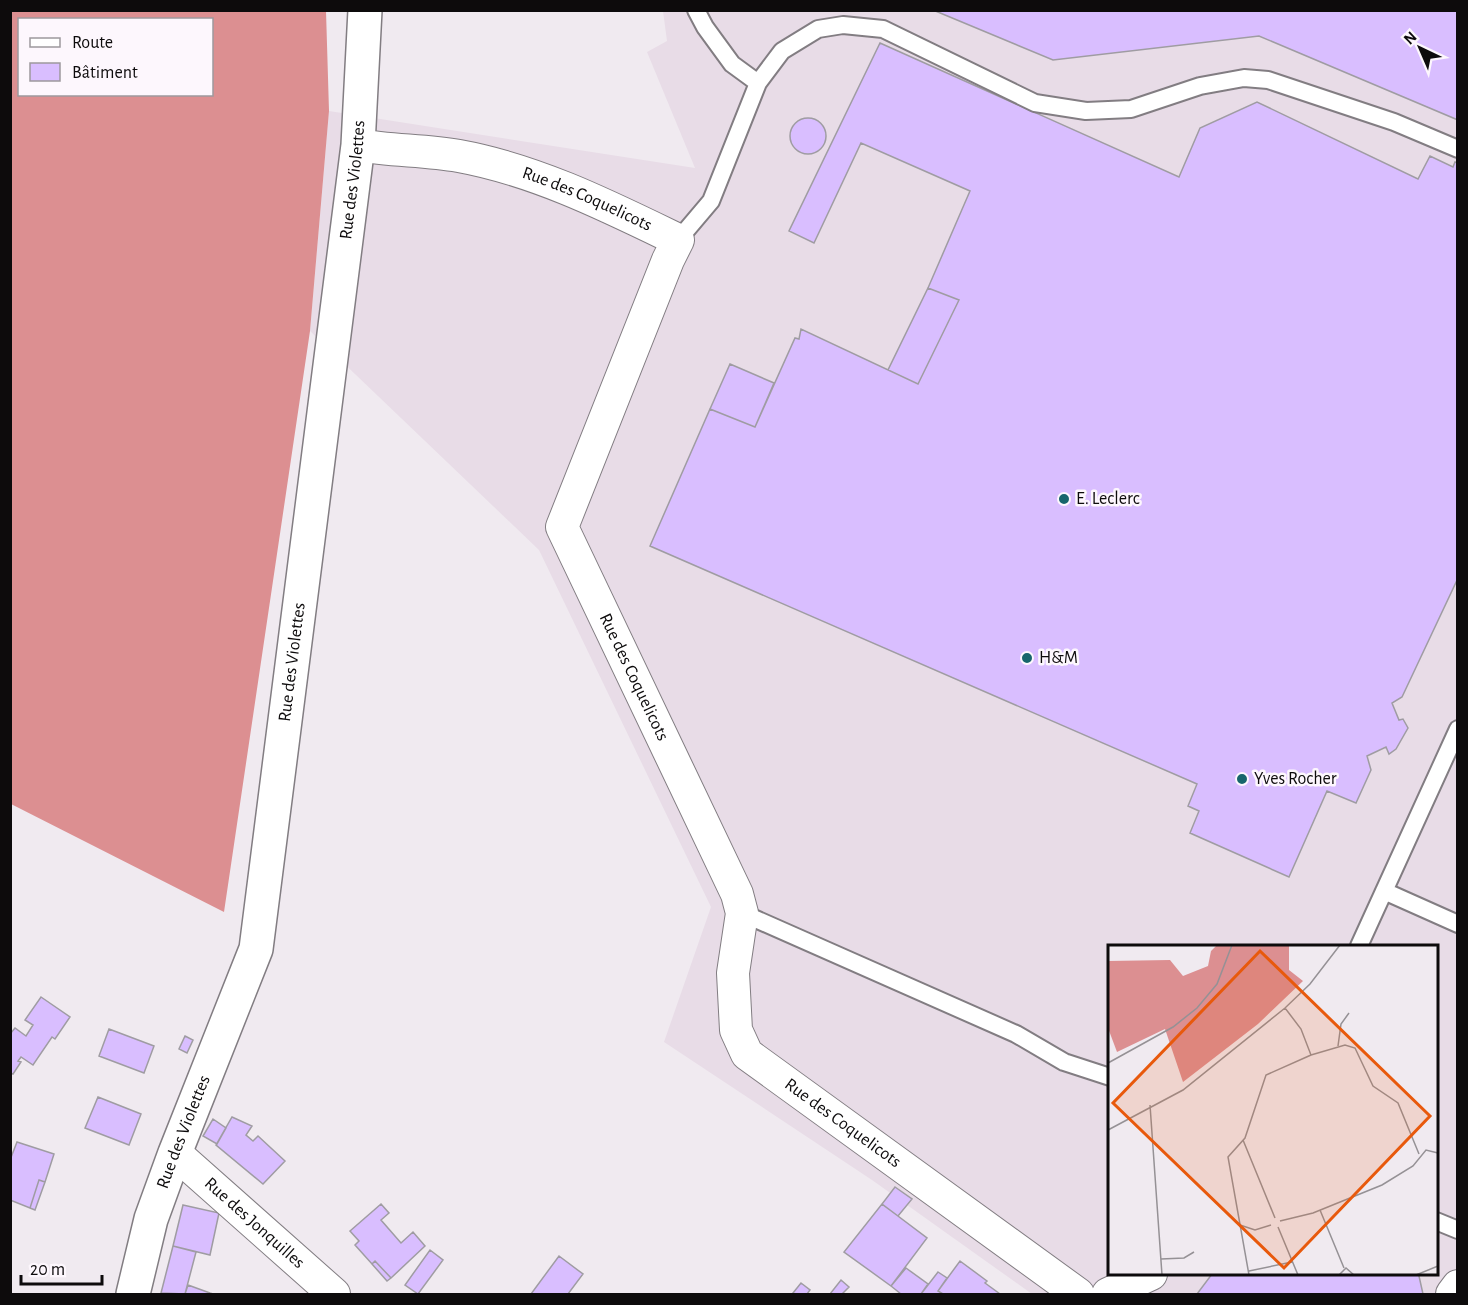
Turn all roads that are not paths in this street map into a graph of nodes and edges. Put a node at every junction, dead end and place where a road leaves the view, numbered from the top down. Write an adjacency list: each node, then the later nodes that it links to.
1 (365, 10): 4 (street, Rue des Violettes)
2 (696, 10): 3 (lane)
3 (758, 83): 5 (lane); 6 (lane)
4 (358, 145): 6 (street, Rue des Coquelicots); 13 (street, Rue des Violettes)
5 (1458, 149)
6 (678, 240): 9 (street, Rue des Coquelicots)
7 (1458, 729): 8 (lane)
8 (1384, 891): 10 (lane); 11 (lane)
9 (742, 913): 12 (lane); 20 (street, Rue des Coquelicots)
10 (1458, 924)
11 (1359, 945)
12 (1108, 1076)
13 (175, 1153): 18 (street, Rue des Violettes); 19 (street, Rue des Jonquilles)
14 (1438, 1221): 15 (lane)
15 (1458, 1230)
16 (1149, 1275): 21 (street)
17 (1458, 1286): 22 (street)
18 (133, 1294)
19 (334, 1294)
20 (1078, 1294)
21 (1108, 1294)
22 (1452, 1294)

